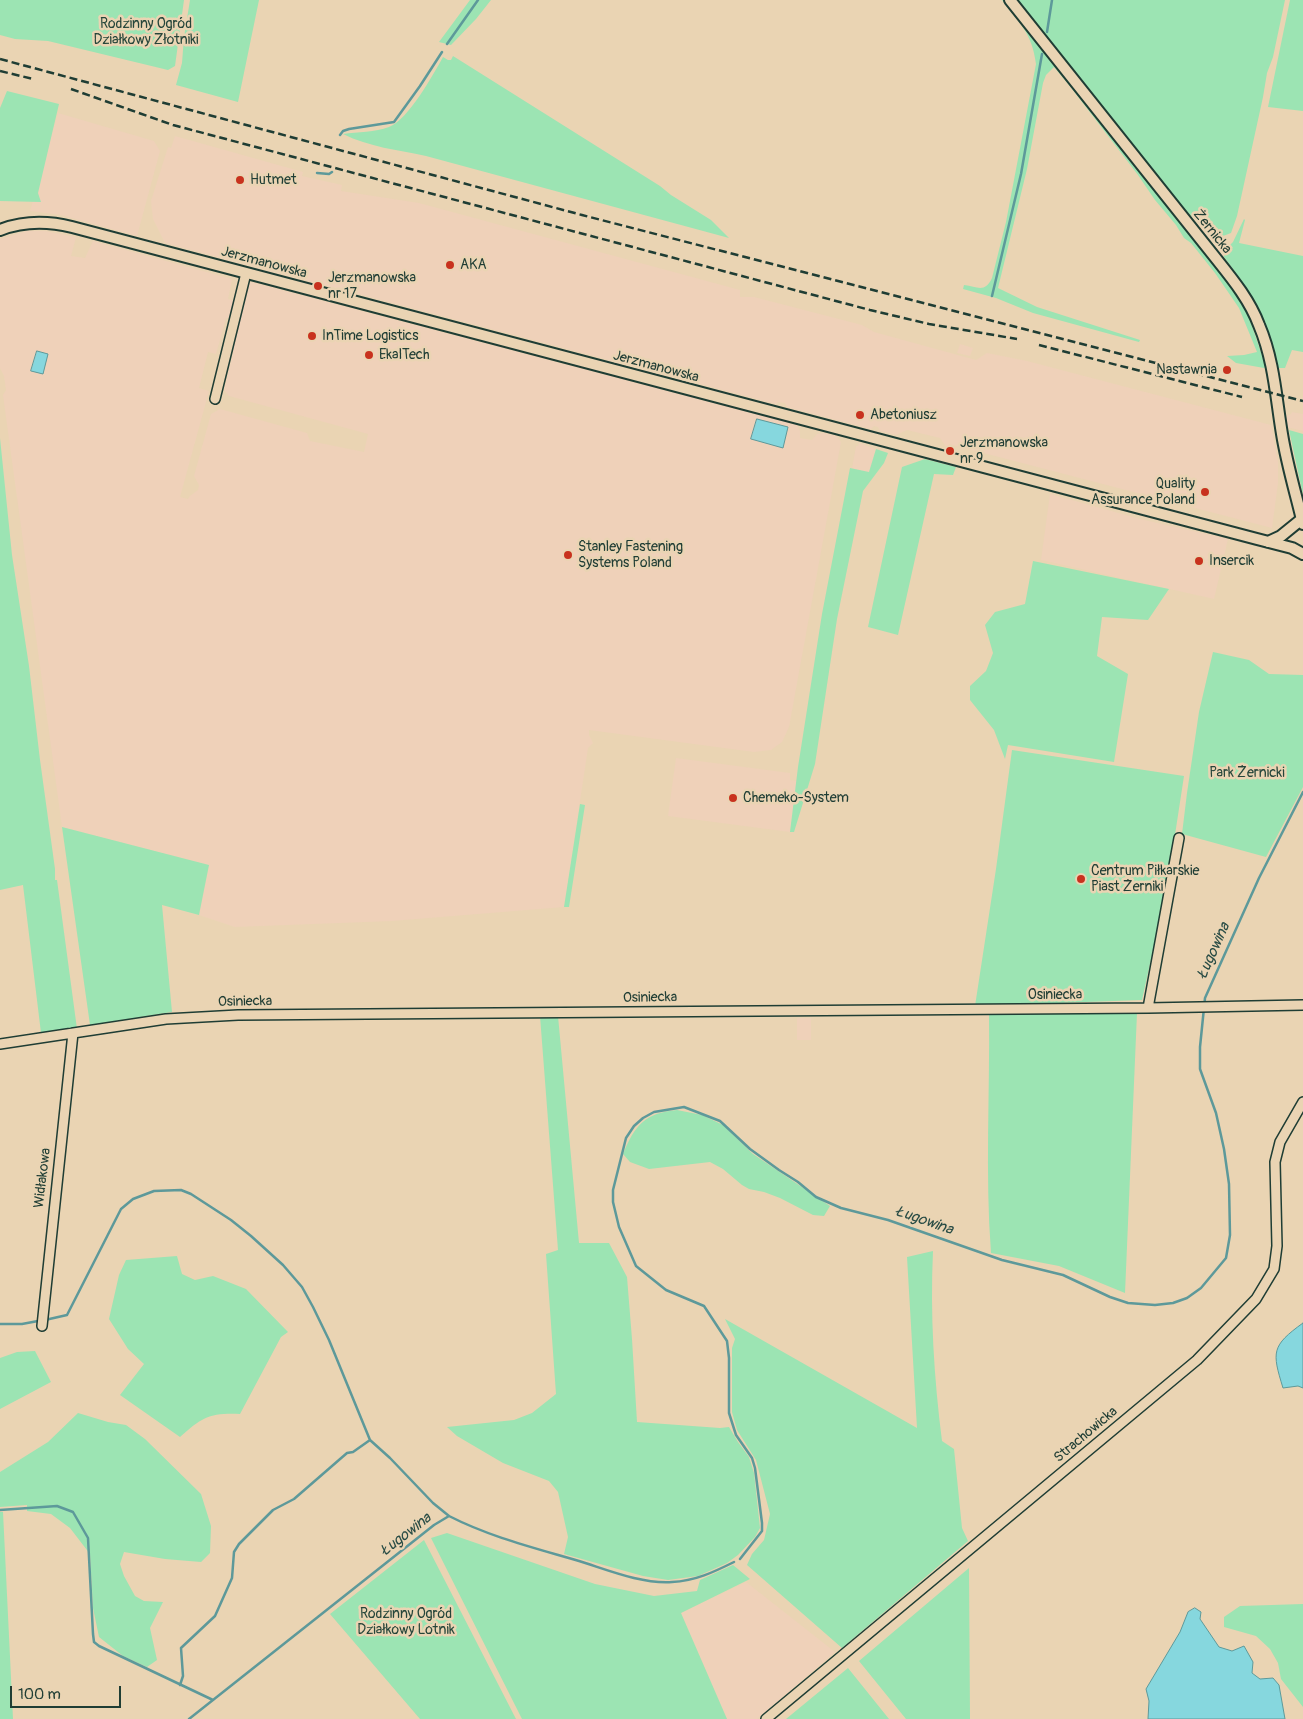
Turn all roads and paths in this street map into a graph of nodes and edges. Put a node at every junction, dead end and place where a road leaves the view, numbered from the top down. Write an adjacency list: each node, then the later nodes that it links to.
1 (1010, 0): 5 (street, Żernicka)
2 (0, 230): 3 (street, Jerzmanowska)
3 (246, 273): 4 (street); 6 (street, Jerzmanowska)
4 (215, 399)
5 (1302, 521): 6 (street)
6 (1268, 542): 7 (street, Jerzmanowska)
7 (1303, 554)
8 (1179, 838): 10 (street)
9 (1303, 1005): 10 (street, Osiniecka)
10 (1148, 1008): 11 (street, Osiniecka)
11 (73, 1033): 12 (street, Osiniecka); 14 (street, Widłakowa)
12 (0, 1044)
13 (1303, 1102): 15 (street, Strachowicka)
14 (42, 1326)
15 (766, 1719)

